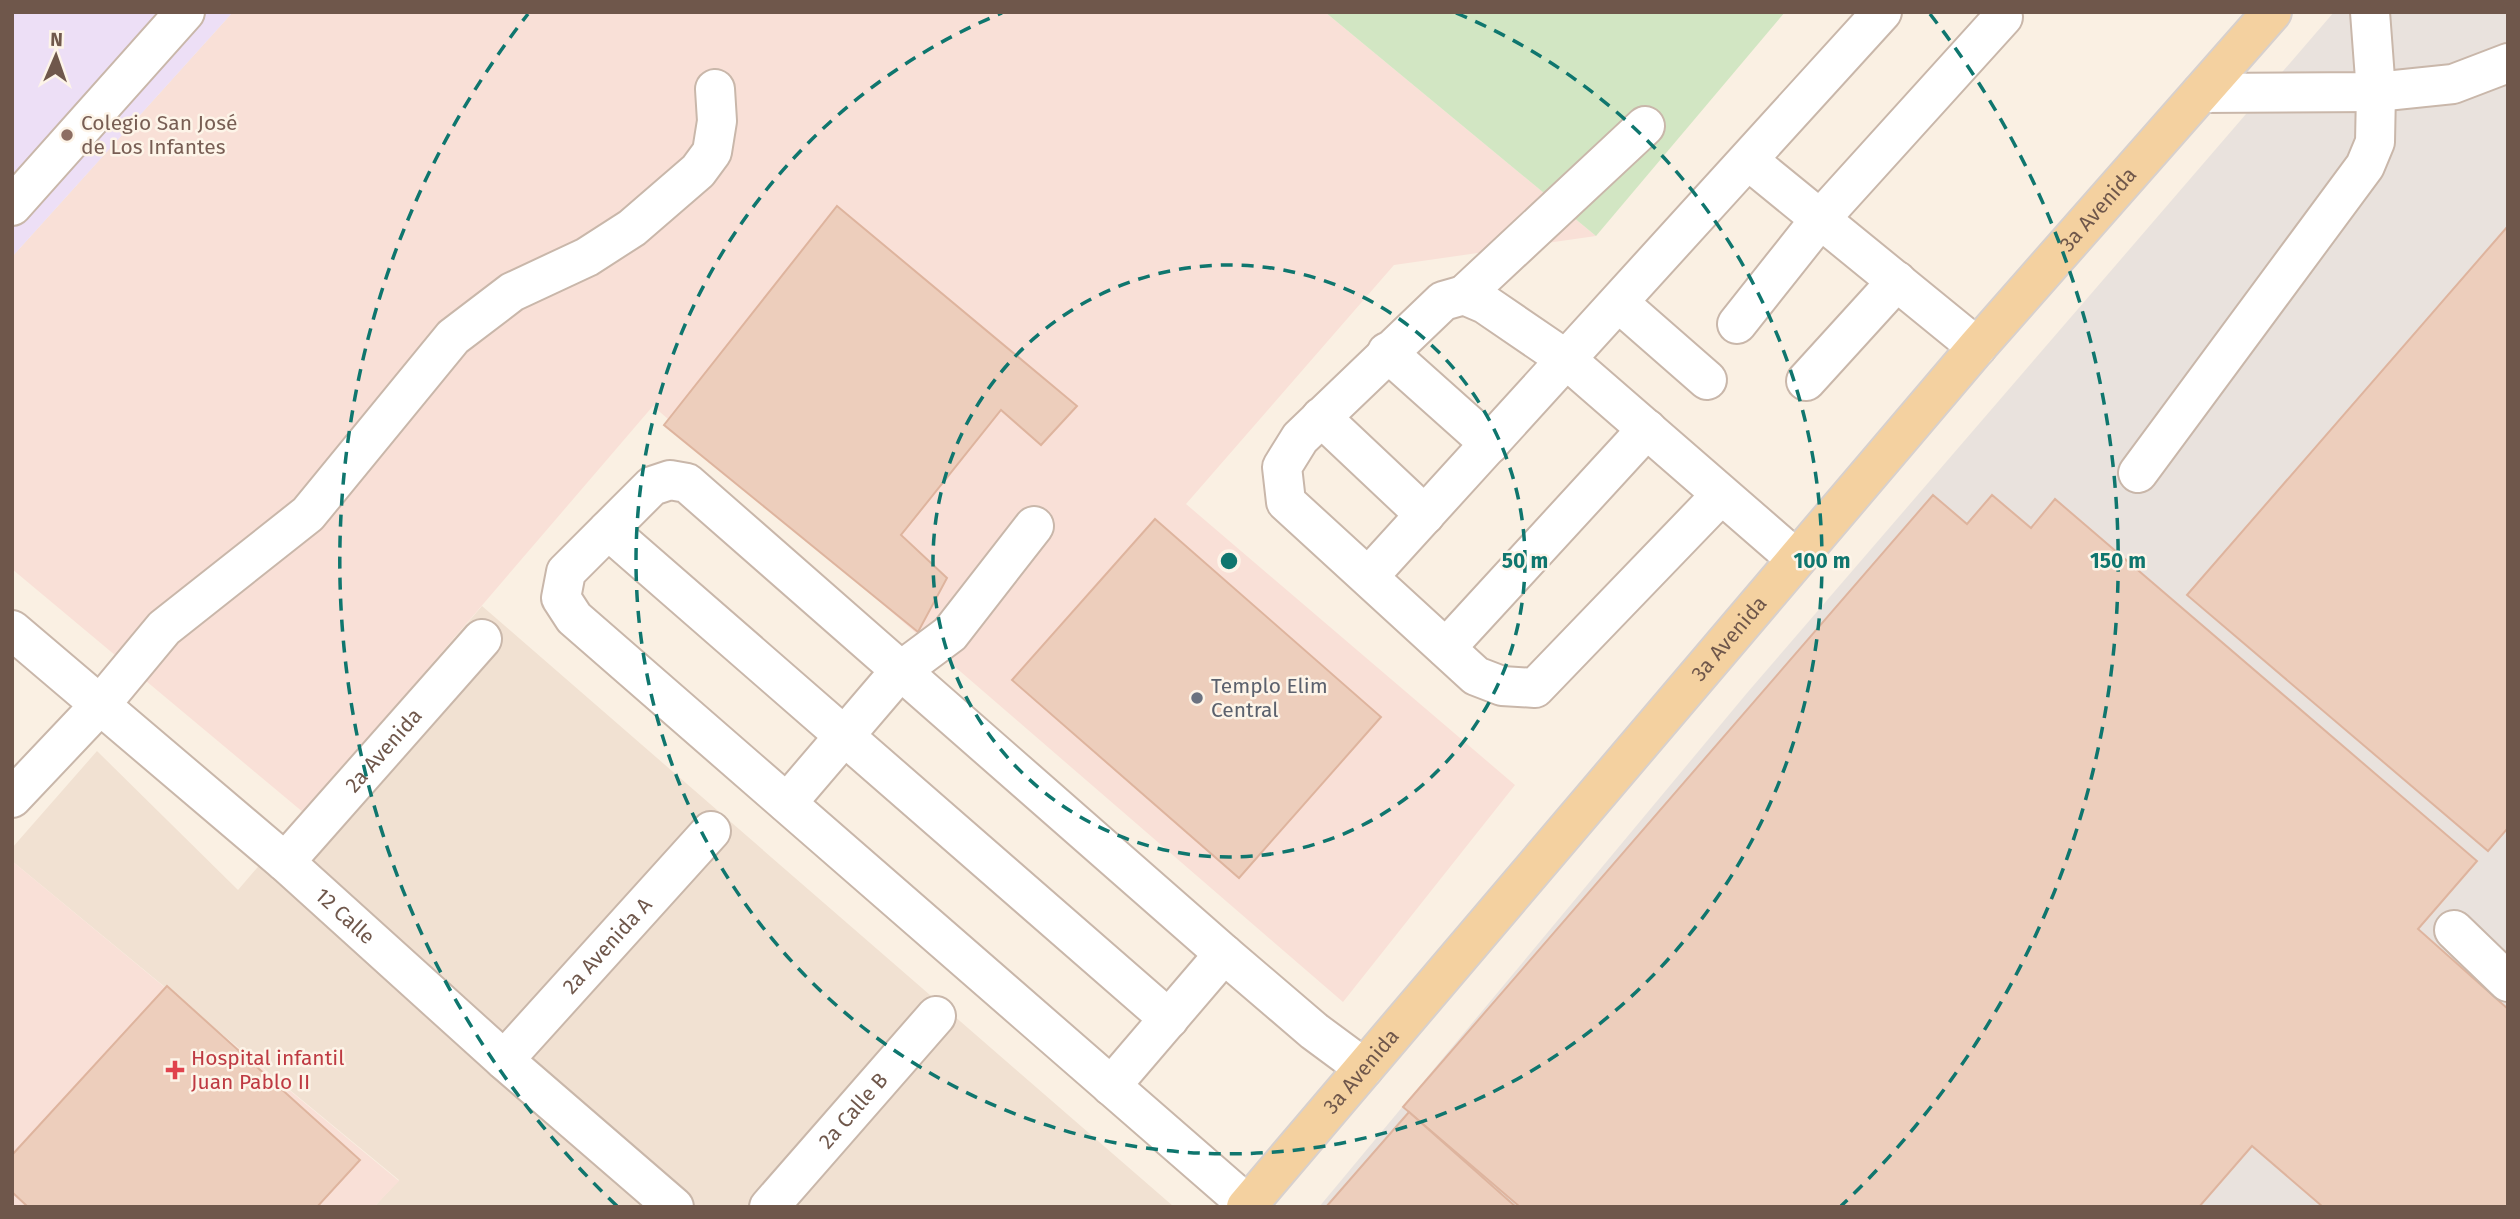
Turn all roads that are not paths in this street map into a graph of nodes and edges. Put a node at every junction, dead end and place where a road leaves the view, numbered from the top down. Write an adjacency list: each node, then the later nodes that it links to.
1 (185, 12): 12 (street)
2 (1882, 12): 11 (street)
3 (2272, 12): 9 (main road, 3a Avenida)
4 (2370, 12): 8 (street)
5 (2003, 17): 13 (street)
6 (2508, 63): 8 (street)
7 (715, 89): 37 (street)
8 (2376, 92): 9 (street); 26 (street)
9 (2201, 93): 18 (main road, 3a Avenida)
10 (1645, 126): 15 (street)
11 (1749, 160): 13 (street); 16 (street)
12 (12, 206)
13 (1821, 218): 14 (street); 17 (street)
14 (1897, 281): 18 (street); 22 (street)
15 (1464, 295): 19 (street); 20 (street)
16 (1619, 303): 20 (street); 21 (street)
17 (1737, 324)
18 (1977, 347): 31 (main road, 3a Avenida)
19 (1387, 352): 23 (street); 25 (street)
20 (1567, 360): 24 (street); 25 (street)
21 (1707, 380)
22 (1806, 381)
23 (1321, 417): 28 (street); 32 (street)
24 (1647, 429): 27 (street); 35 (street)
25 (1490, 444): 28 (street)
26 (2138, 473)
27 (1720, 496): 31 (street); 35 (street)
28 (1425, 515): 32 (street)
29 (1034, 526): 36 (street)
30 (608, 530): 36 (street); 38 (street); 40 (street)
31 (1796, 559): 49 (main road, 3a Avenida)
32 (1369, 576): 35 (street)
33 (12, 630): 37 (street, 12 Calle)
34 (482, 639): 42 (street, 2a Avenida)
35 (1446, 648)
36 (899, 672): 38 (street); 44 (street)
37 (100, 705): 39 (street); 42 (street, 12 Calle)
38 (844, 736): 40 (street); 47 (street)
39 (12, 798)
40 (787, 803): 50 (street)
41 (711, 831): 48 (street, 2a Avenida A)
42 (285, 862): 48 (street, 12 Calle)
43 (2454, 930): 45 (street)
44 (1224, 954): 47 (street); 49 (street)
45 (2508, 982)
46 (936, 1016): 53 (street, 2a Calle B)
47 (1169, 1019): 50 (street)
48 (504, 1060): 52 (street, 12 Calle)
49 (1364, 1068): 51 (main road, 3a Avenida)
50 (1111, 1086): 51 (street)
51 (1247, 1206)
52 (674, 1207)
53 (769, 1207)

